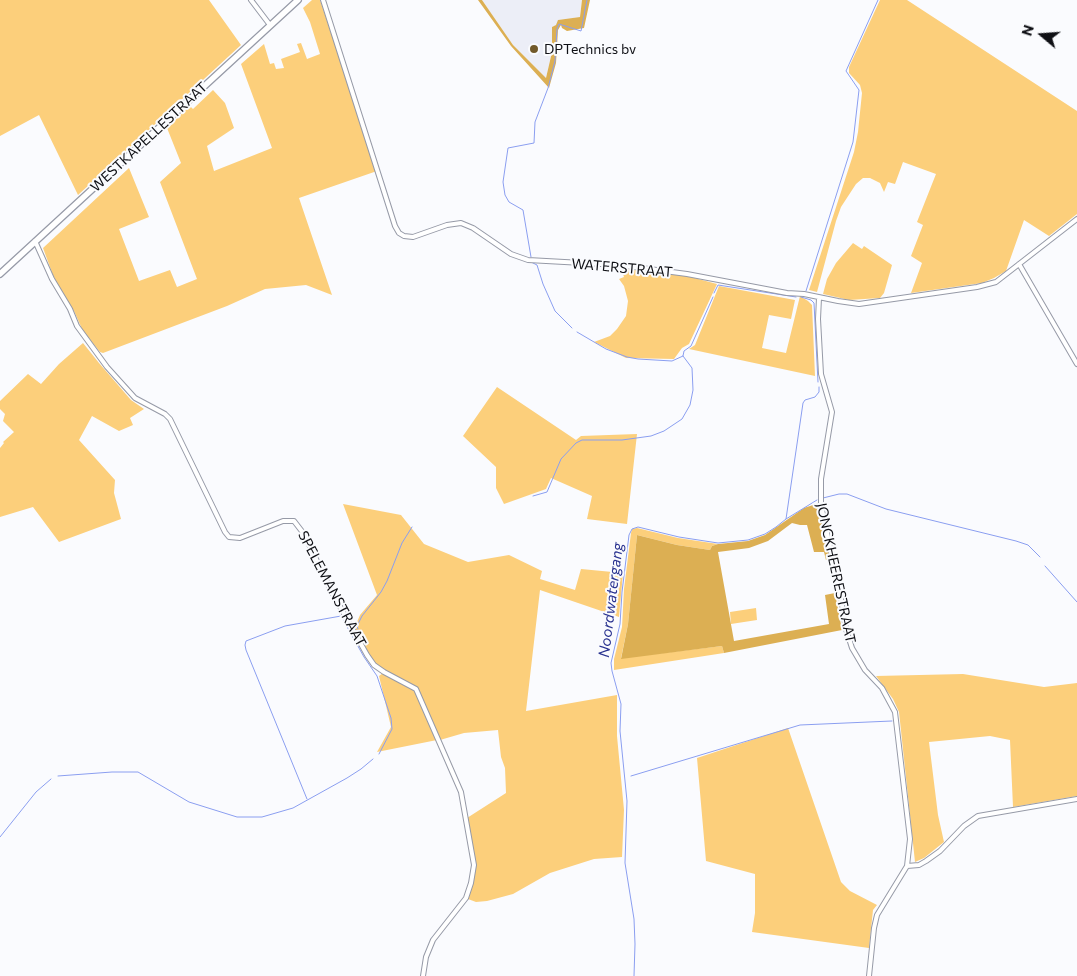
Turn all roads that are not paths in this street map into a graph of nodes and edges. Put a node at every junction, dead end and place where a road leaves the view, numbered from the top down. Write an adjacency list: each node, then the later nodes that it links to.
1 (251, 0): 4 (street)
2 (298, 0): 4 (street, WESTKAPELLESTRAAT)
3 (323, 0): 9 (street, WATERSTRAAT)
4 (270, 25): 6 (street, WESTKAPELLESTRAAT)
5 (1077, 219): 7 (street, WATERSTRAAT)
6 (35, 241): 8 (street, WESTKAPELLESTRAAT); 13 (street, SPELEMANSTRAAT)
7 (1019, 264): 9 (street, WATERSTRAAT); 10 (street)
8 (0, 274)
9 (819, 298): 12 (street, JONCKHEERESTRAAT)
10 (1077, 364)
11 (1077, 799): 12 (street)
12 (907, 866): 14 (street, JONCKHEERESTRAAT)
13 (423, 976)
14 (869, 976)

